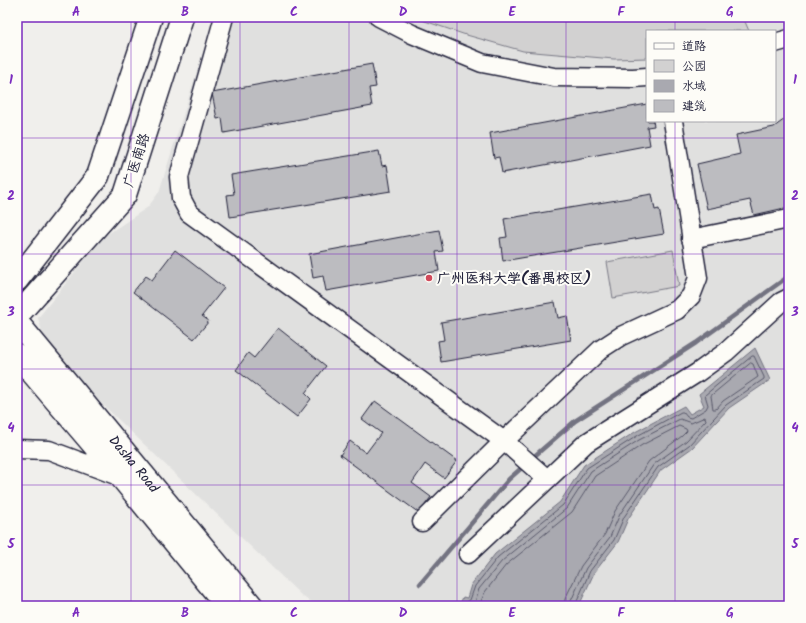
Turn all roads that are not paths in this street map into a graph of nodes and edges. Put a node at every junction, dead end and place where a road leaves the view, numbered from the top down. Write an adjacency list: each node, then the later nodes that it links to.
1 (151, 17): 11 (street)
2 (182, 17): 13 (street, 广医南路)
3 (224, 17): 16 (street)
4 (388, 19): 7 (street)
5 (789, 39): 6 (street)
6 (776, 44)
7 (646, 77)
8 (673, 122): 10 (street)
9 (789, 219): 10 (street)
10 (691, 239): 16 (street)
11 (17, 280)
12 (789, 298): 19 (street)
13 (17, 316)
14 (17, 322): 23 (street, Dasha Road)
15 (17, 355): 18 (street, Dasha Road)
16 (504, 441): 19 (street); 20 (street)
17 (17, 449): 18 (street)
18 (121, 477): 22 (street, Dasha Road)
19 (547, 479): 21 (street)
20 (422, 522)
21 (468, 554)
22 (227, 606)
23 (252, 606)

